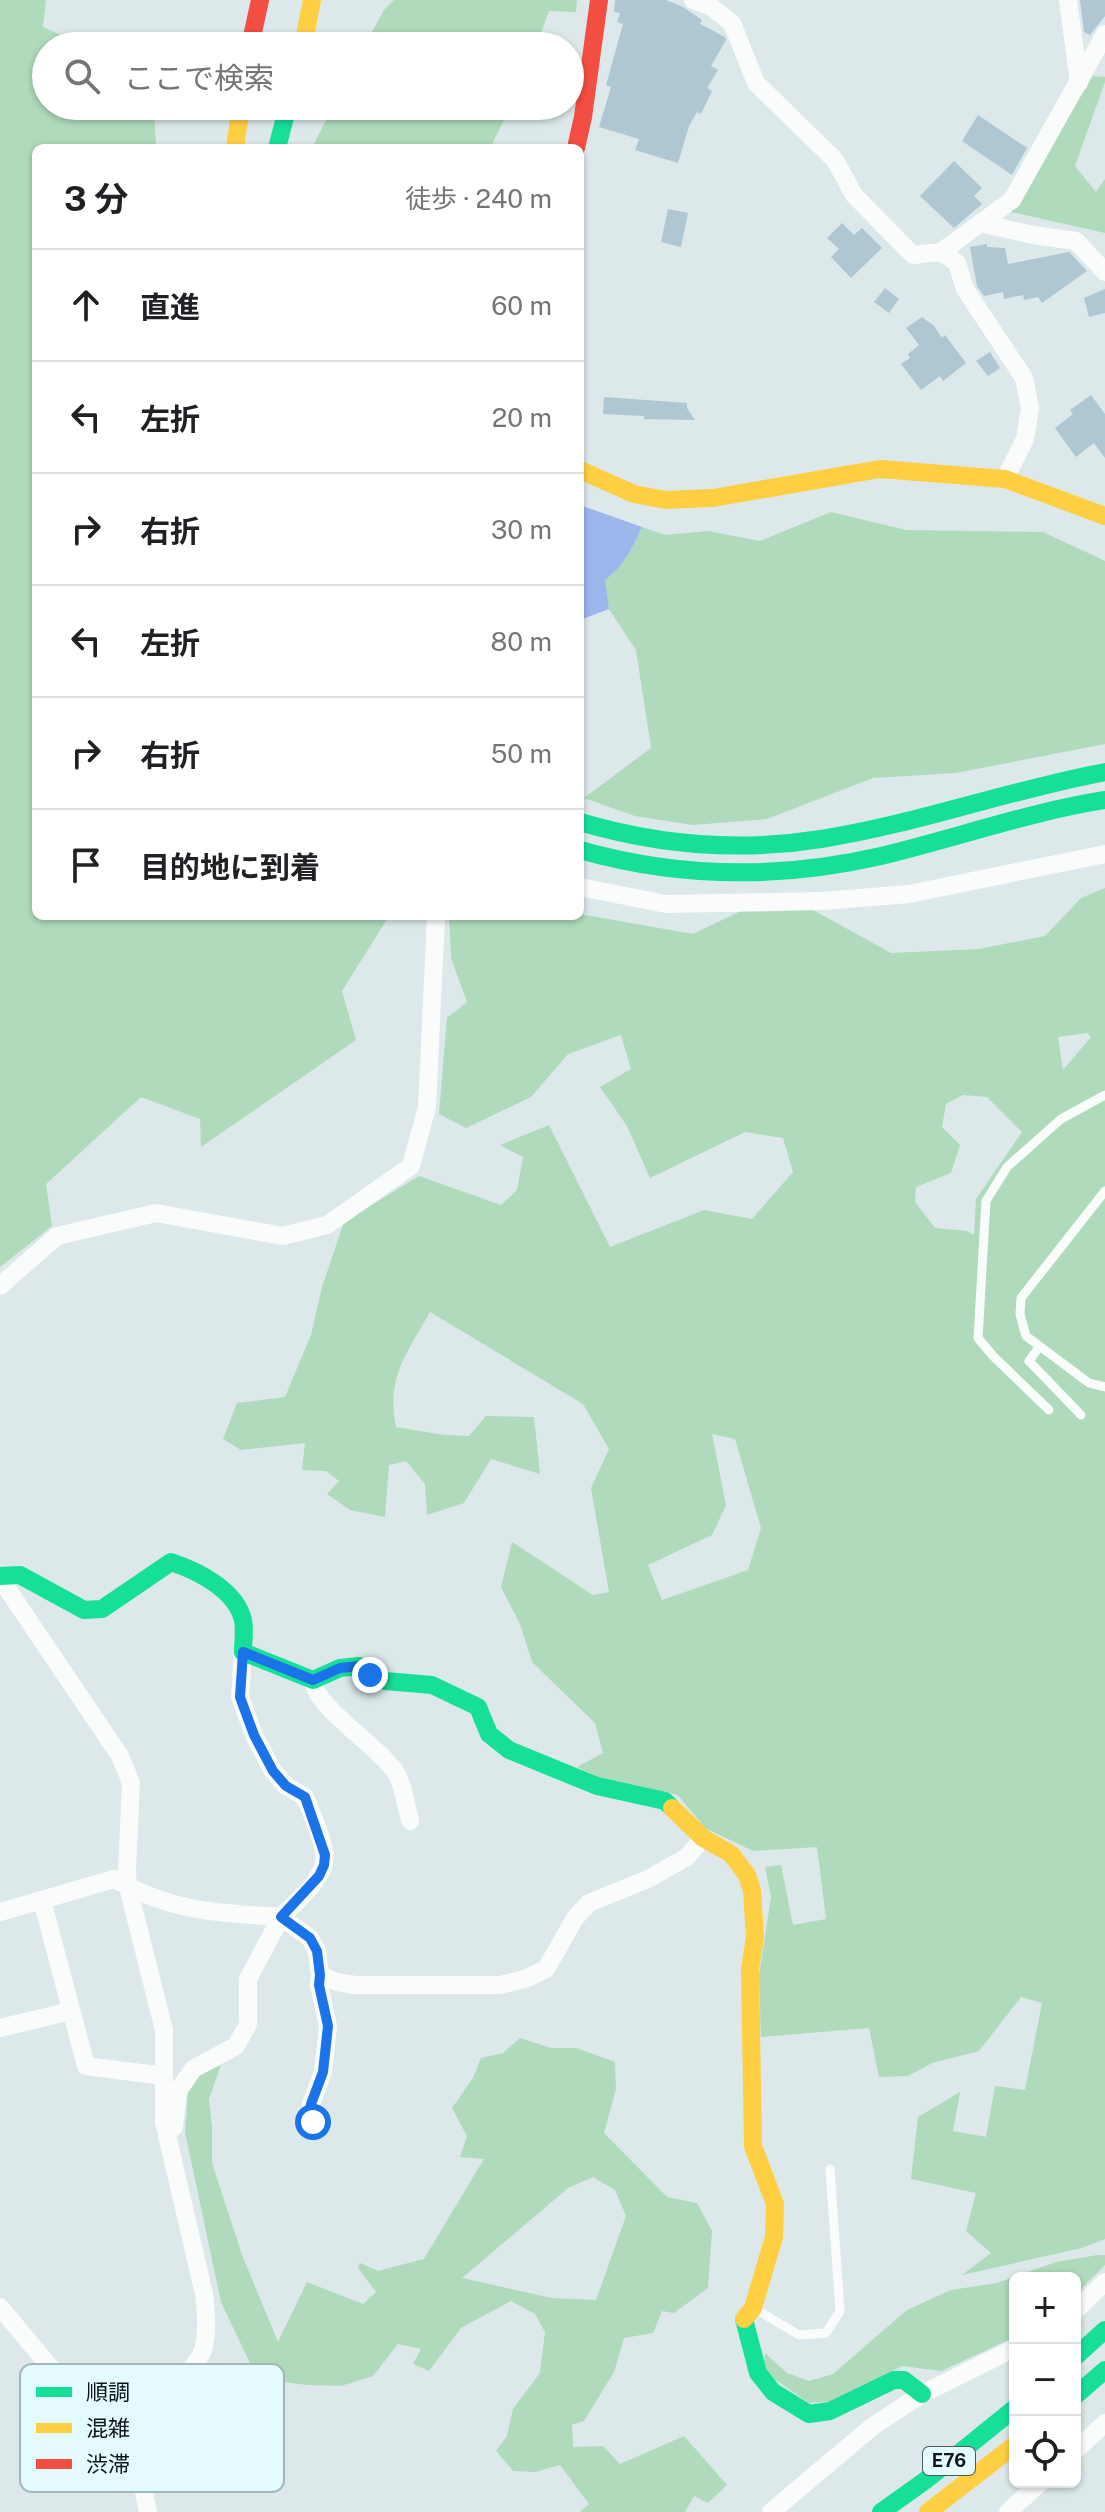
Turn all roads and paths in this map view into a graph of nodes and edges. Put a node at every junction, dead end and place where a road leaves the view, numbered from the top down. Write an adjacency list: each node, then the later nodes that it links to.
1 (260, 0): 6 (main road)
2 (312, 0): 7 (main road)
3 (599, 0): 10 (main road)
4 (693, 0): 18 (street)
5 (1068, 0): 9 (street)
6 (253, 32)
7 (306, 32)
8 (1105, 34): 9 (street)
9 (1079, 83): 17 (street)
10 (584, 110)
11 (239, 120): 14 (main road)
12 (284, 120): 15 (main road)
13 (582, 120): 16 (main road)
14 (236, 144)
15 (278, 144)
16 (577, 144)
17 (980, 223): 18 (street); 19 (street)
18 (941, 252): 21 (street)
19 (1105, 272)
20 (584, 472): 21 (main road)
21 (1005, 479): 22 (main road)
22 (1105, 516)
23 (1105, 772): 25 (main road)
24 (1105, 800): 26 (main road)
25 (584, 823)
26 (584, 851)
27 (1105, 854): 28 (street)
28 (584, 888)
29 (436, 920): 32 (street)
30 (1105, 1095): 35 (lane)
31 (1105, 1191): 33 (lane)
32 (0, 1286)
33 (1039, 1347): 34 (lane); 36 (lane)
34 (1105, 1387)
35 (1049, 1410)
36 (1081, 1415)
37 (0, 1577): 38 (main road); 42 (street)
38 (243, 1652): 39 (main road); 45 (street)
39 (313, 1680): 40 (street); 41 (main road)
40 (410, 1821)
41 (703, 1838): 46 (street); 56 (main road)
42 (128, 1887): 43 (street); 45 (street); 49 (street)
43 (42, 1900): 44 (street); 47 (street)
44 (0, 1912)
45 (281, 1917): 46 (street); 51 (street)
46 (320, 1975): 50 (street)
47 (71, 2011): 48 (street); 49 (street)
48 (0, 2028)
49 (164, 2076): 51 (street)
50 (313, 2122)
51 (168, 2141): 61 (street)
52 (830, 2169): 56 (lane)
53 (1105, 2282): 54 (street)
54 (1081, 2305)
55 (0, 2307): 60 (street)
56 (753, 2308): 64 (main road)
57 (1105, 2330): 59 (main road)
58 (1009, 2351): 64 (street)
59 (1081, 2352)
60 (48, 2364)
61 (193, 2364)
62 (1105, 2370): 63 (main road)
63 (1081, 2391)
64 (922, 2394): 72 (street)
65 (1009, 2413): 73 (main road, E76)
66 (1105, 2423): 67 (street)
67 (1081, 2445)
68 (1009, 2450): 74 (main road, E76)
69 (1034, 2488): 75 (street)
70 (143, 2492): 71 (street)
71 (148, 2512)
72 (771, 2512)
73 (881, 2512)
74 (928, 2512)
75 (1008, 2512)

